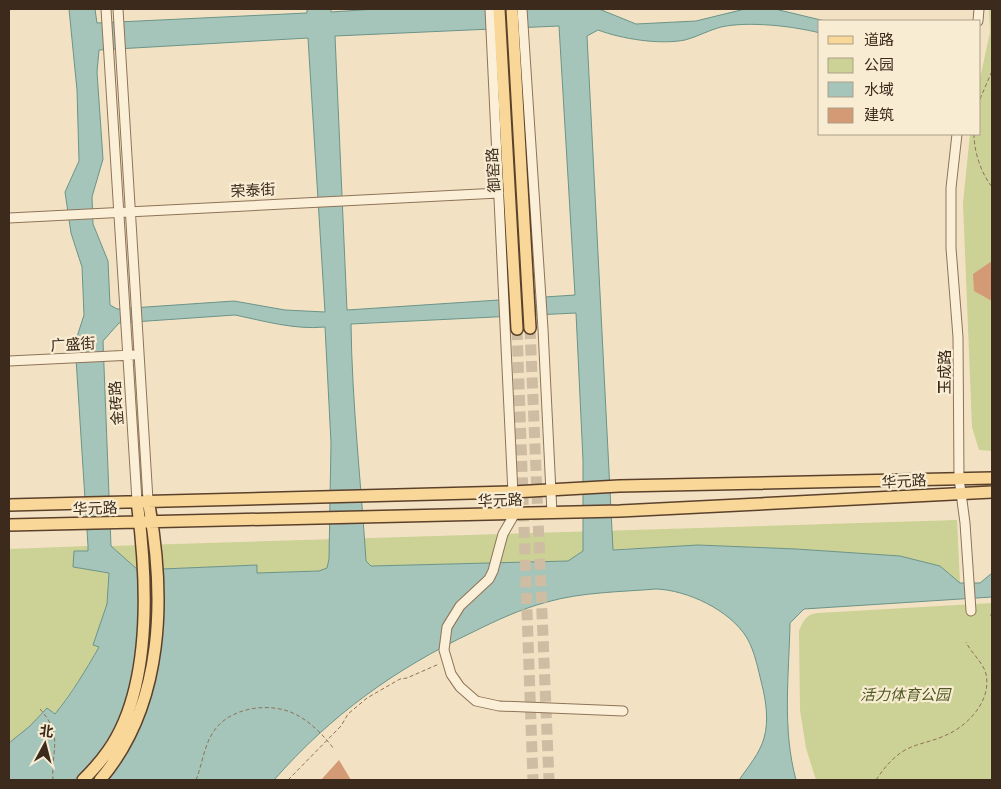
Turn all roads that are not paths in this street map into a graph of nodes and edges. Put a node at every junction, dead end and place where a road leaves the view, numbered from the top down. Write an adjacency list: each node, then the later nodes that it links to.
1 (106, 9): 11 (street, 金砖路)
2 (118, 9): 10 (street, 金砖路)
3 (490, 9): 7 (street)
4 (499, 9): 7 (main road, 御窑路)
5 (512, 9): 14 (main road, 御窑路)
6 (522, 9): 20 (street)
7 (496, 35): 9 (street); 13 (main road, 御窑路)
8 (957, 135): 18 (street, 玉成路)
9 (499, 193): 10 (street, 荣泰街); 21 (street)
10 (130, 210): 11 (street, 荣泰街); 16 (street, 金砖路)
11 (118, 212): 12 (street, 荣泰街); 15 (street, 金砖路)
12 (9, 218)
13 (517, 328)
14 (530, 328)
15 (128, 355): 16 (street, 广盛街); 17 (street, 广盛街); 24 (street, 金砖路)
16 (138, 355): 24 (street, 金砖路)
17 (9, 361)
18 (959, 478): 19 (main road, 华元路); 20 (main road, 华元路); 23 (street, 玉成路)
19 (992, 478)
20 (551, 490): 21 (main road, 华元路); 26 (street)
21 (513, 492): 24 (main road, 华元路); 27 (street)
22 (992, 492): 23 (main road, 华元路)
23 (960, 493): 26 (main road, 华元路); 31 (street, 玉成路)
24 (143, 500): 25 (main road, 华元路); 28 (main road, 金砖路); 29 (main road, 金砖路)
25 (9, 505)
26 (552, 513): 27 (main road, 华元路)
27 (514, 515): 28 (main road, 华元路); 32 (street)
28 (152, 521): 29 (main road, 华元路); 34 (main road, 金砖路)
29 (140, 522): 30 (main road, 华元路); 33 (main road, 金砖路)
30 (9, 525)
31 (971, 611)
32 (623, 711)
33 (83, 780)
34 (100, 780)

